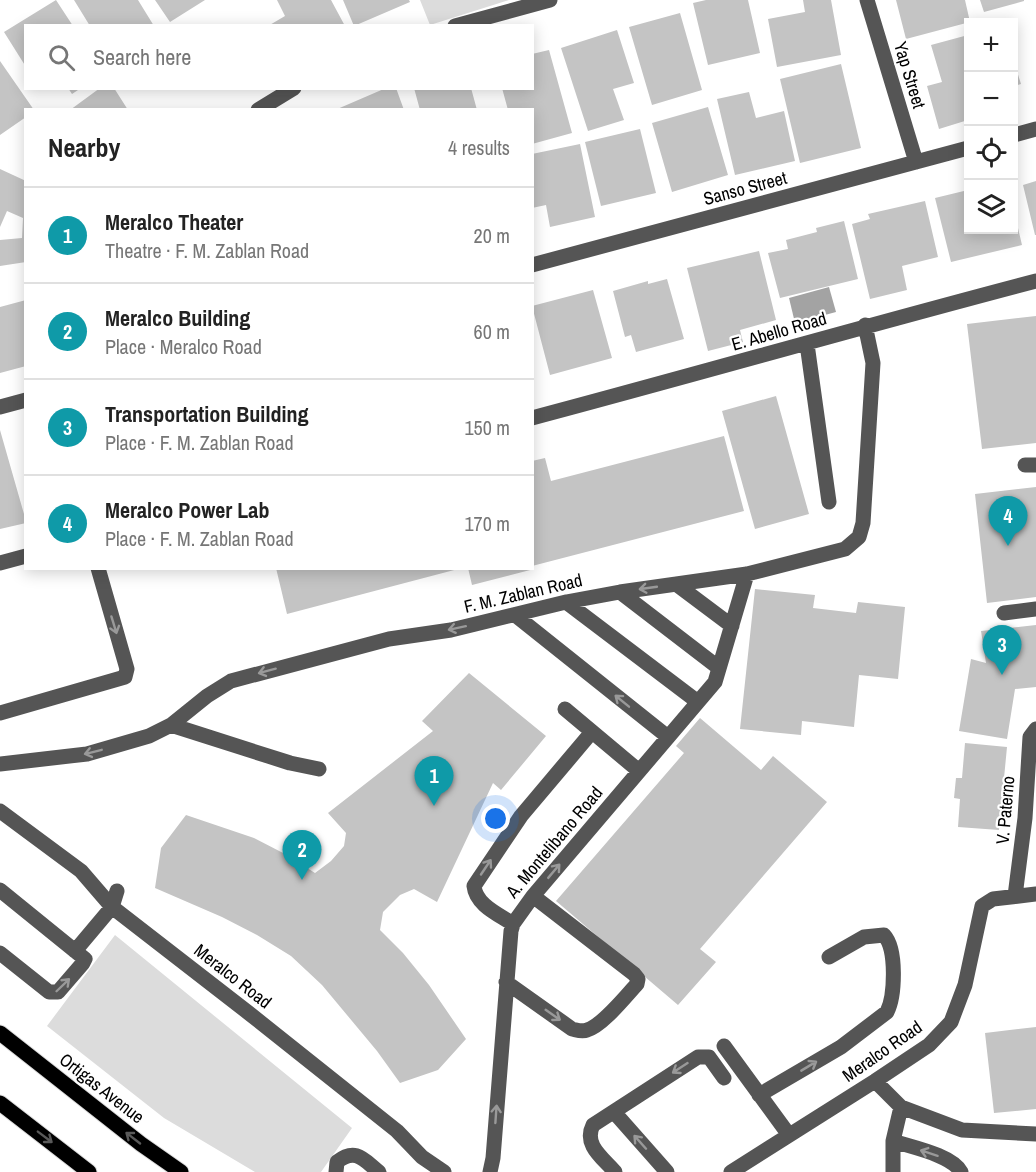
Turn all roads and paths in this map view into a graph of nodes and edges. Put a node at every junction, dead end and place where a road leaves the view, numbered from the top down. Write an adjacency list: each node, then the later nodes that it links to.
1 (550, 0): 3 (street)
2 (867, 0): 9 (street, Yap Street)
3 (462, 24)
4 (291, 90): 5 (street)
5 (261, 108)
6 (1036, 129): 7 (street)
7 (1018, 134)
8 (964, 149): 9 (street, Sanso Street)
9 (916, 162): 10 (street, Sanso Street)
10 (534, 264)
11 (1036, 280): 12 (street, E. Abello Road)
12 (865, 325): 13 (street, E. Abello Road); 21 (street, F. M. Zablan Road)
13 (807, 344): 16 (street, E. Abello Road); 17 (street)
14 (24, 401): 15 (street)
15 (0, 407)
16 (534, 417)
17 (829, 502)
18 (24, 556): 19 (street)
19 (0, 562)
20 (99, 570): 32 (street, one-way to 32)
21 (747, 574): 22 (street, F. M. Zablan Road); 28 (street, A. Montelibano Road)
22 (676, 584): 23 (street, F. M. Zablan Road, one-way to 23); 28 (street)
23 (620, 592): 24 (street, F. M. Zablan Road); 29 (street)
24 (566, 602): 27 (street, F. M. Zablan Road); 30 (street)
25 (1036, 609): 26 (street)
26 (1004, 613)
27 (515, 615): 33 (street, F. M. Zablan Road, one-way to 33); 36 (street, one-way to 27)
28 (732, 626): 29 (street, A. Montelibano Road)
29 (719, 668): 30 (street, A. Montelibano Road)
30 (698, 702): 36 (street, A. Montelibano Road)
31 (565, 709): 35 (street)
32 (0, 713)
33 (171, 725): 37 (street, F. M. Zablan Road, one-way to 37); 38 (street)
34 (1036, 729): 45 (street, V. Paterno)
35 (591, 733): 39 (street); 47 (street, one-way to 35)
36 (668, 737): 39 (street, A. Montelibano Road)
37 (0, 764)
38 (319, 769)
39 (639, 771): 44 (street, A. Montelibano Road, one-way to 39)
40 (0, 811): 46 (street, Meralco Road)
41 (0, 890): 48 (street)
42 (117, 891): 46 (street)
43 (1036, 894): 45 (street)
44 (533, 896): 47 (street, A. Montelibano Road); 51 (street, one-way to 44)
45 (1015, 896): 55 (street, Meralco Road)
46 (112, 907): 48 (street); 67 (street, Meralco Road)
47 (513, 924): 51 (street, A. Montelibano Road)
48 (75, 951): 49 (street, one-way to 48)
49 (0, 953)
50 (829, 957): 56 (street, one-way to 50)
51 (506, 982): 68 (street, A. Montelibano Road, one-way to 51)
52 (0, 1033): 64 (main road, Ortigas Avenue, one-way to 52)
53 (724, 1046): 56 (street)
54 (724, 1078): 59 (street, one-way to 59)
55 (875, 1081): 57 (street); 60 (street, Meralco Road)
56 (759, 1095): 60 (street)
57 (901, 1107): 61 (street); 62 (street)
58 (2, 1110): 63 (main road, one-way to 63)
59 (614, 1112): 69 (street); 70 (street, one-way to 59)
60 (789, 1136): 71 (street, Meralco Road)
61 (1034, 1138)
62 (893, 1141): 72 (street); 73 (street, one-way to 62)
63 (89, 1172)
64 (181, 1172)
65 (336, 1172): 66 (street)
66 (379, 1172)
67 (444, 1172)
68 (490, 1172)
69 (615, 1172)
70 (667, 1172)
71 (731, 1172)
72 (893, 1172)
73 (961, 1172)

